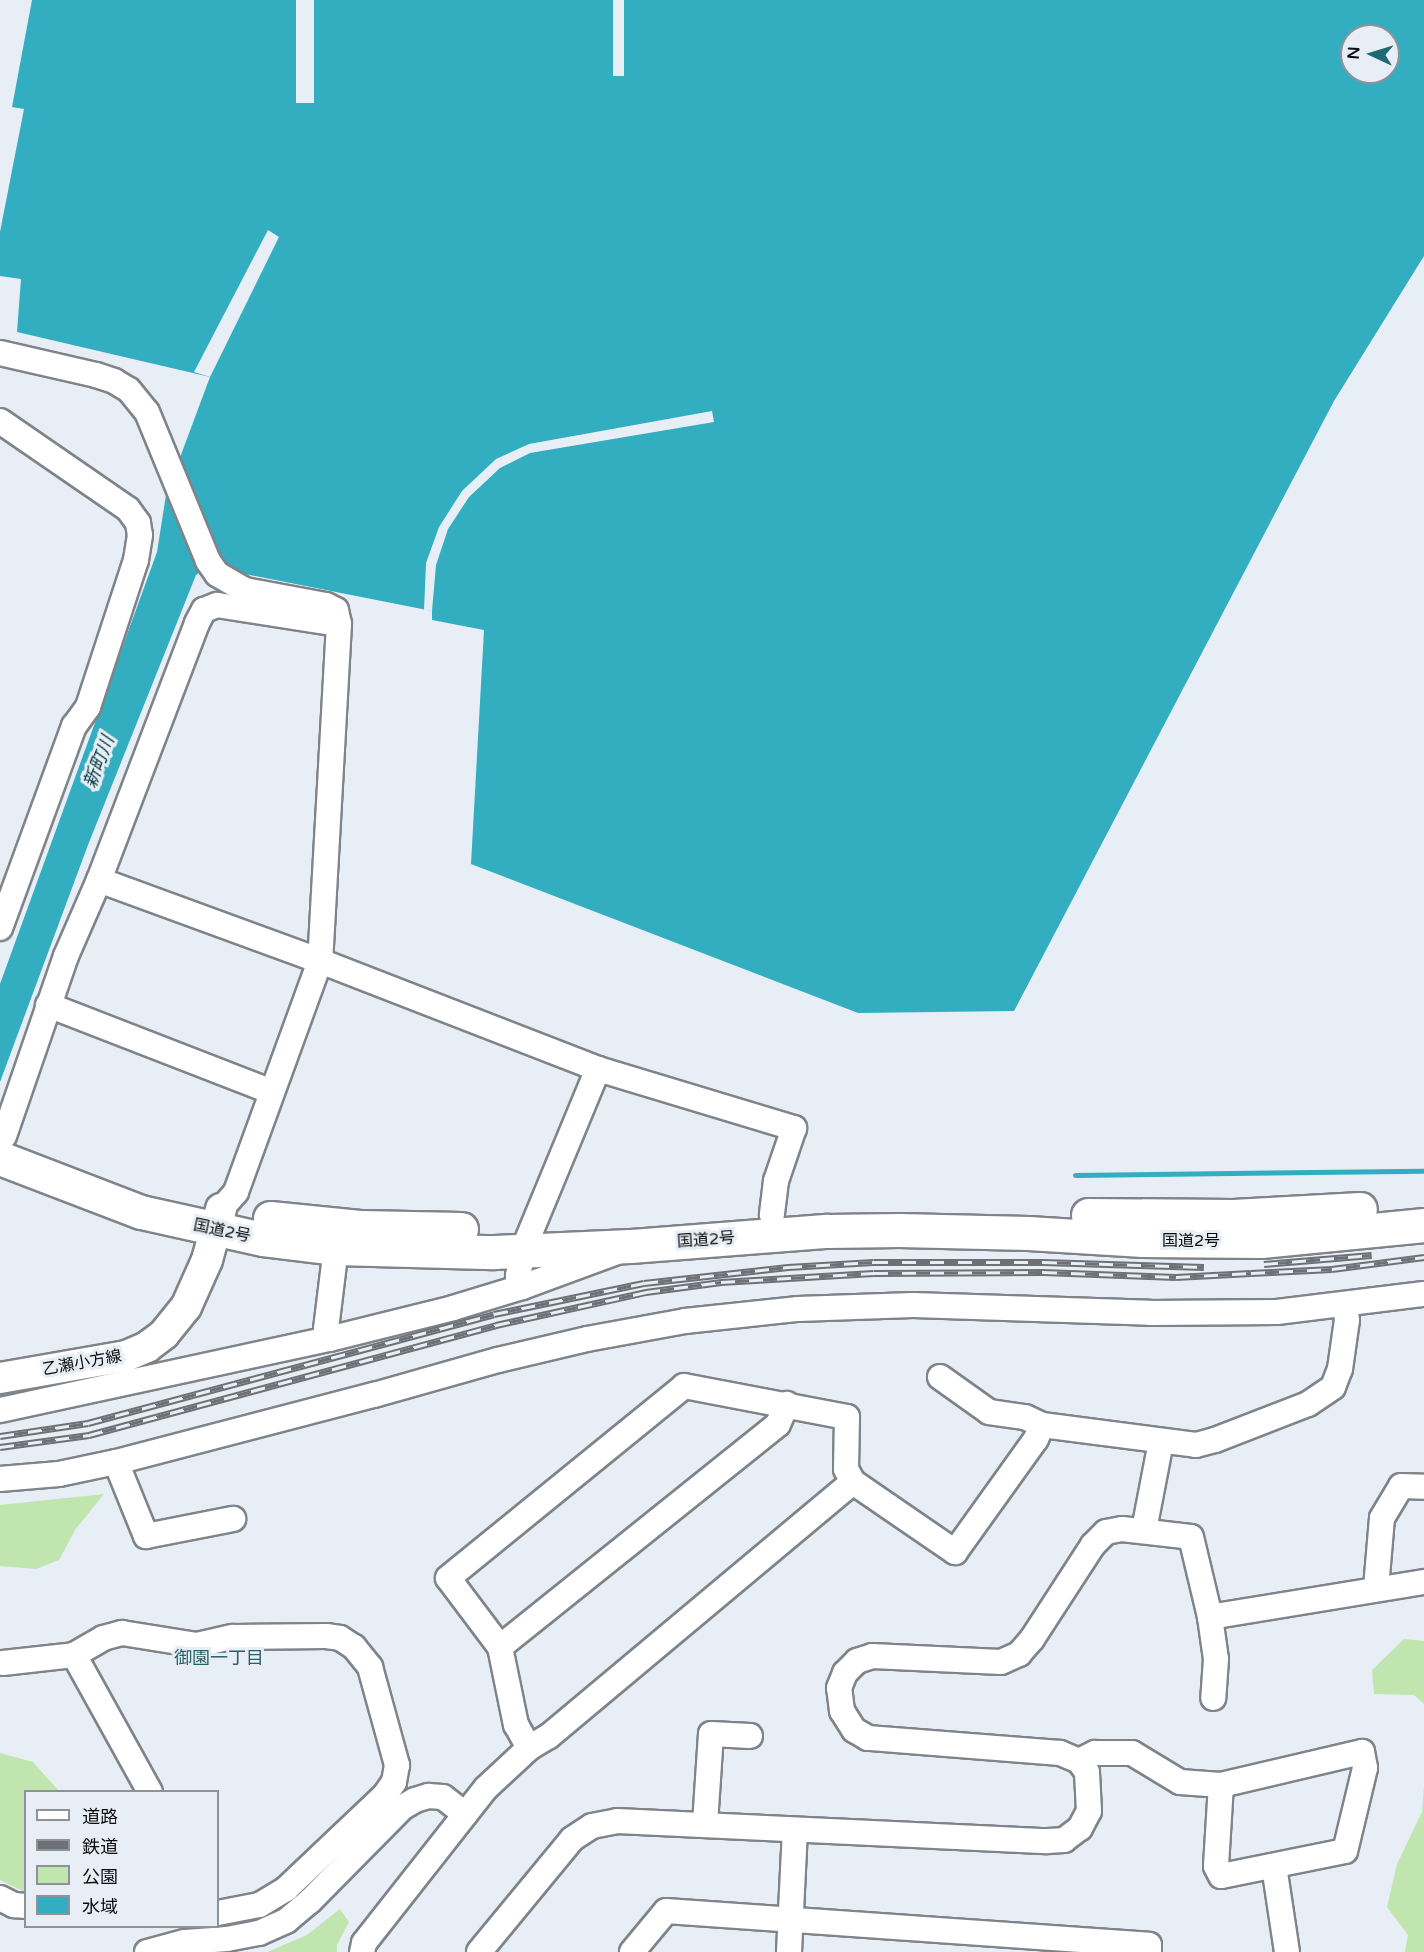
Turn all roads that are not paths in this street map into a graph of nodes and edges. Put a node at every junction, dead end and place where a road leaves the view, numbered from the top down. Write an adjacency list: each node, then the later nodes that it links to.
1 (0, 353): 3 (street)
2 (0, 421): 5 (street)
3 (339, 624): 4 (street); 6 (street)
4 (99, 880): 6 (street); 7 (street)
5 (0, 928)
6 (320, 961): 8 (street); 9 (street)
7 (48, 1005): 9 (street); 10 (street)
8 (598, 1069): 12 (street); 15 (street)
9 (272, 1092): 13 (street)
10 (1, 1143): 13 (highway, 国道2号)
11 (1424, 1205): 12 (highway, 国道2号)
12 (772, 1215): 15 (highway, 国道2号)
13 (218, 1219): 15 (highway, 国道2号); 17 (highway, 国道2号); 23 (main road, 乙瀬小方線)
14 (1424, 1225): 16 (highway, 国道2号)
15 (527, 1240): 16 (highway, 国道2号); 17 (highway, 国道2号); 18 (street)
16 (630, 1245): 18 (street)
17 (336, 1248): 21 (street)
18 (522, 1287): 21 (street)
19 (1424, 1294): 20 (street)
20 (1345, 1305): 27 (street); 28 (street)
21 (329, 1339): 25 (street)
22 (940, 1377): 26 (street)
23 (0, 1378)
24 (787, 1404): 30 (street); 37 (street); 37 (street)
25 (0, 1410)
26 (1042, 1425): 27 (street); 30 (street)
27 (1161, 1442): 33 (street)
28 (116, 1462): 29 (street); 32 (street)
29 (0, 1479)
30 (853, 1482): 42 (street)
31 (1424, 1487): 35 (street)
32 (233, 1520)
33 (1144, 1530): 36 (street); 43 (street)
34 (1424, 1582): 35 (street)
35 (1376, 1588): 36 (street)
36 (1210, 1617): 40 (street)
37 (500, 1647): 42 (street)
38 (74, 1655): 39 (street); 45 (street); 52 (street)
39 (3, 1663)
40 (1213, 1698)
41 (750, 1736): 47 (street)
42 (529, 1748): 46 (street)
43 (1079, 1761): 44 (street); 48 (street)
44 (1221, 1785): 49 (street); 49 (street)
45 (149, 1790)
46 (465, 1814): 54 (street); 55 (street)
47 (705, 1824): 48 (street); 56 (street)
48 (795, 1830): 53 (street)
49 (1274, 1866): 60 (street)
50 (0, 1898): 51 (street)
51 (24, 1906)
52 (219, 1913)
53 (792, 1919): 57 (street); 58 (street); 59 (street)
54 (147, 1952)
55 (362, 1952)
56 (479, 1952)
57 (632, 1952)
58 (789, 1952)
59 (1149, 1952)
60 (1287, 1952)

